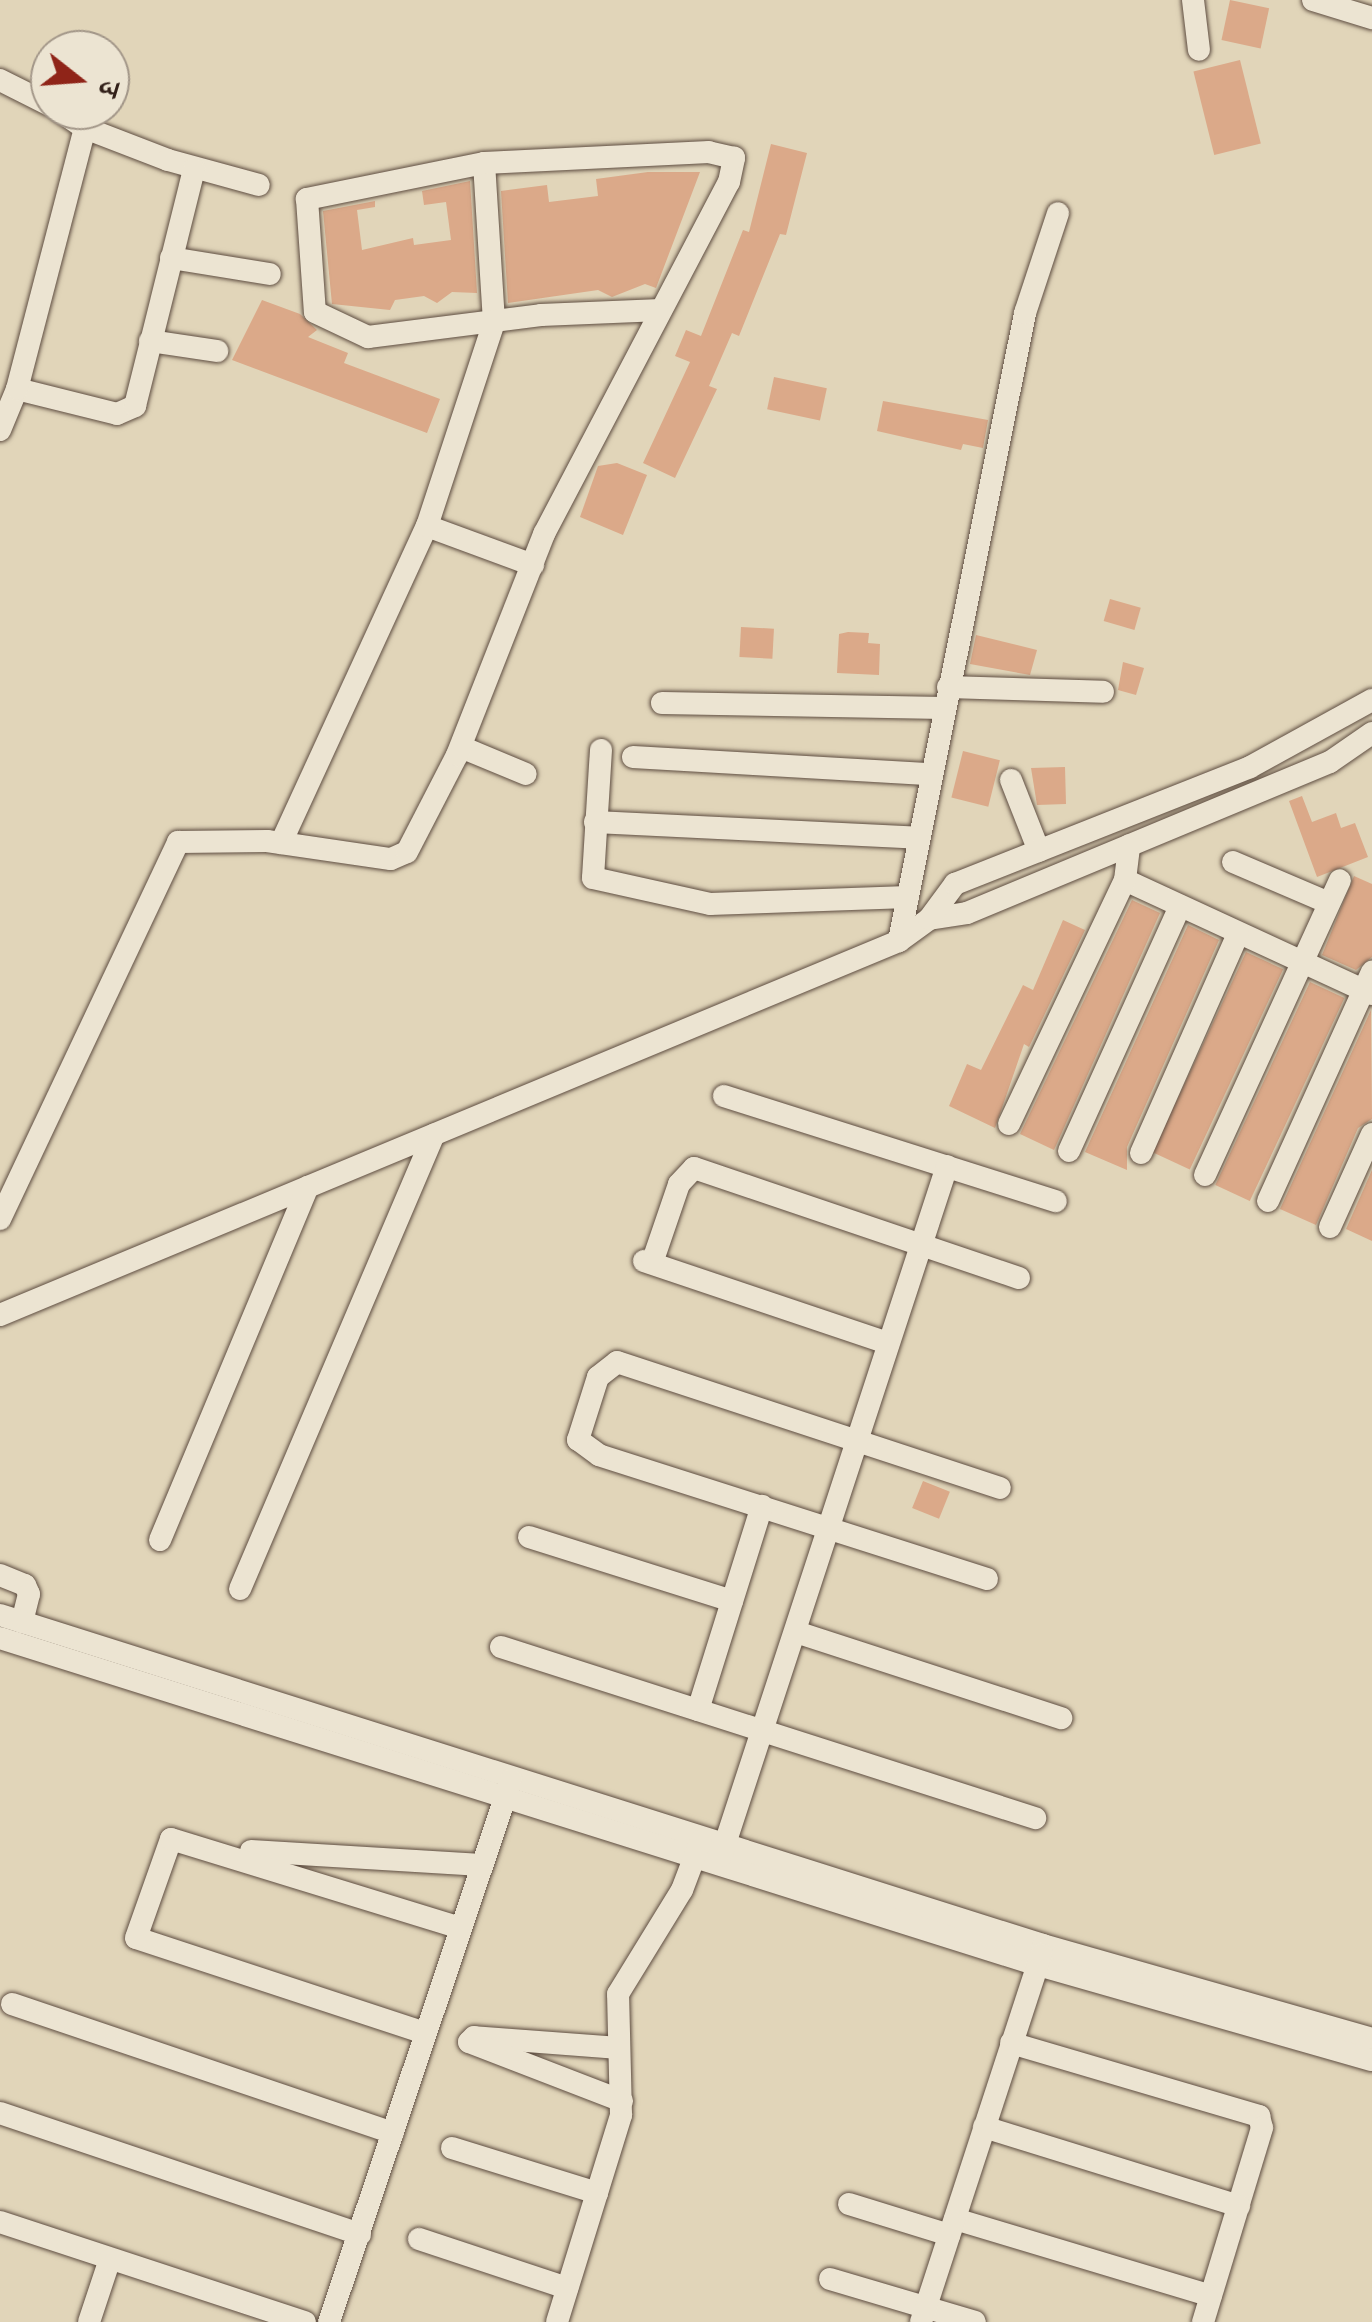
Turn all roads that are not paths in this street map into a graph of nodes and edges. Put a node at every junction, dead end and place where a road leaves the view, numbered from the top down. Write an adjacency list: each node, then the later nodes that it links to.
1 (1194, 0): 4 (street)
2 (1313, 0): 3 (street)
3 (1372, 18)
4 (1199, 50)
5 (0, 80): 6 (street)
6 (30, 94)
7 (84, 130): 19 (street)
8 (90, 130): 10 (street)
9 (484, 162): 15 (street); 16 (street); 16 (street)
10 (194, 169): 11 (street); 13 (street)
11 (260, 186)
12 (1058, 213): 24 (street)
13 (171, 258): 14 (street); 17 (street)
14 (270, 274)
15 (661, 310): 16 (street); 22 (street)
16 (494, 322): 21 (street)
17 (150, 341): 18 (street); 19 (street)
18 (217, 351)
19 (18, 389): 20 (street)
20 (0, 430)
21 (426, 526): 22 (street); 36 (street)
22 (533, 564): 28 (street)
23 (1103, 692): 24 (street)
24 (946, 698): 26 (street); 32 (street)
25 (1372, 700): 38 (street)
26 (662, 703)
27 (1372, 732): 37 (street)
28 (460, 747): 31 (street); 36 (street)
29 (601, 750): 34 (street)
30 (633, 756): 32 (street)
31 (526, 774)
32 (932, 774): 35 (street)
33 (1010, 780): 38 (street)
34 (595, 822): 35 (street); 42 (street)
35 (919, 838): 42 (street)
36 (281, 844): 61 (street)
37 (1128, 845): 40 (street); 45 (street)
38 (1039, 850): 45 (street)
39 (1233, 862): 43 (street)
40 (1125, 880): 44 (street); 51 (street)
41 (1340, 880): 43 (street)
42 (908, 897): 47 (street)
43 (1330, 903): 48 (street)
44 (1180, 906): 46 (street); 54 (street)
45 (930, 919): 47 (street)
46 (1238, 934): 48 (street); 55 (street)
47 (899, 941): 53 (street)
48 (1302, 963): 49 (street); 57 (street)
49 (1369, 986): 60 (street)
50 (724, 1096): 56 (street)
51 (1009, 1124)
52 (1372, 1134): 62 (street)
53 (434, 1135): 58 (street); 76 (street)
54 (1068, 1150)
55 (1142, 1153)
56 (947, 1166): 59 (street); 64 (street)
57 (1205, 1174)
58 (308, 1187): 66 (street); 73 (street)
59 (1056, 1201)
60 (1268, 1201)
61 (3, 1215): 63 (street)
62 (1330, 1226)
63 (0, 1236)
64 (920, 1243): 65 (street); 67 (street); 67 (street)
65 (1019, 1278)
66 (0, 1315)
67 (888, 1342): 68 (street)
68 (858, 1440): 69 (street); 70 (street); 71 (street)
69 (1000, 1488)
70 (762, 1506): 71 (street); 77 (street)
71 (830, 1527): 75 (street); 79 (street)
72 (529, 1537): 77 (street)
73 (160, 1540)
74 (0, 1575): 78 (street)
75 (987, 1579)
76 (240, 1589)
77 (732, 1601): 82 (street)
78 (11, 1619): 85 (street)
79 (796, 1632): 83 (street); 84 (street)
80 (0, 1638): 85 (street)
81 (501, 1647): 82 (street)
82 (698, 1710): 84 (street)
83 (1061, 1718)
84 (763, 1732): 86 (street); 88 (street)
85 (510, 1785): 88 (street); 89 (street)
86 (1034, 1818)
87 (214, 1849): 89 (street); 90 (street); 93 (street)
88 (711, 1849): 91 (street); 96 (street)
89 (482, 1865): 90 (street)
90 (461, 1928): 93 (street)
91 (1040, 1955): 94 (street); 95 (street); 97 (street)
92 (12, 2004): 101 (street)
93 (425, 2033): 101 (street)
94 (1372, 2039)
95 (1011, 2043): 100 (street); 105 (street)
96 (619, 2048): 98 (street); 98 (street)
97 (1372, 2060)
98 (622, 2101): 103 (street)
99 (0, 2112): 108 (street)
100 (984, 2127): 105 (street); 107 (street)
101 (393, 2133): 108 (street)
102 (452, 2148): 103 (street)
103 (597, 2193): 112 (street)
104 (849, 2204): 107 (street)
105 (1238, 2206): 113 (street)
106 (0, 2222): 110 (street)
107 (952, 2227): 113 (street); 114 (street)
108 (360, 2234): 117 (street)
109 (419, 2239): 112 (street)
110 (110, 2259): 115 (street); 116 (street)
111 (830, 2279): 114 (street)
112 (567, 2288): 118 (street)
113 (1211, 2296): 120 (street)
114 (924, 2314): 119 (street)
115 (89, 2322)
116 (306, 2322)
117 (329, 2322)
118 (556, 2322)
119 (975, 2322)
120 (1203, 2322)

